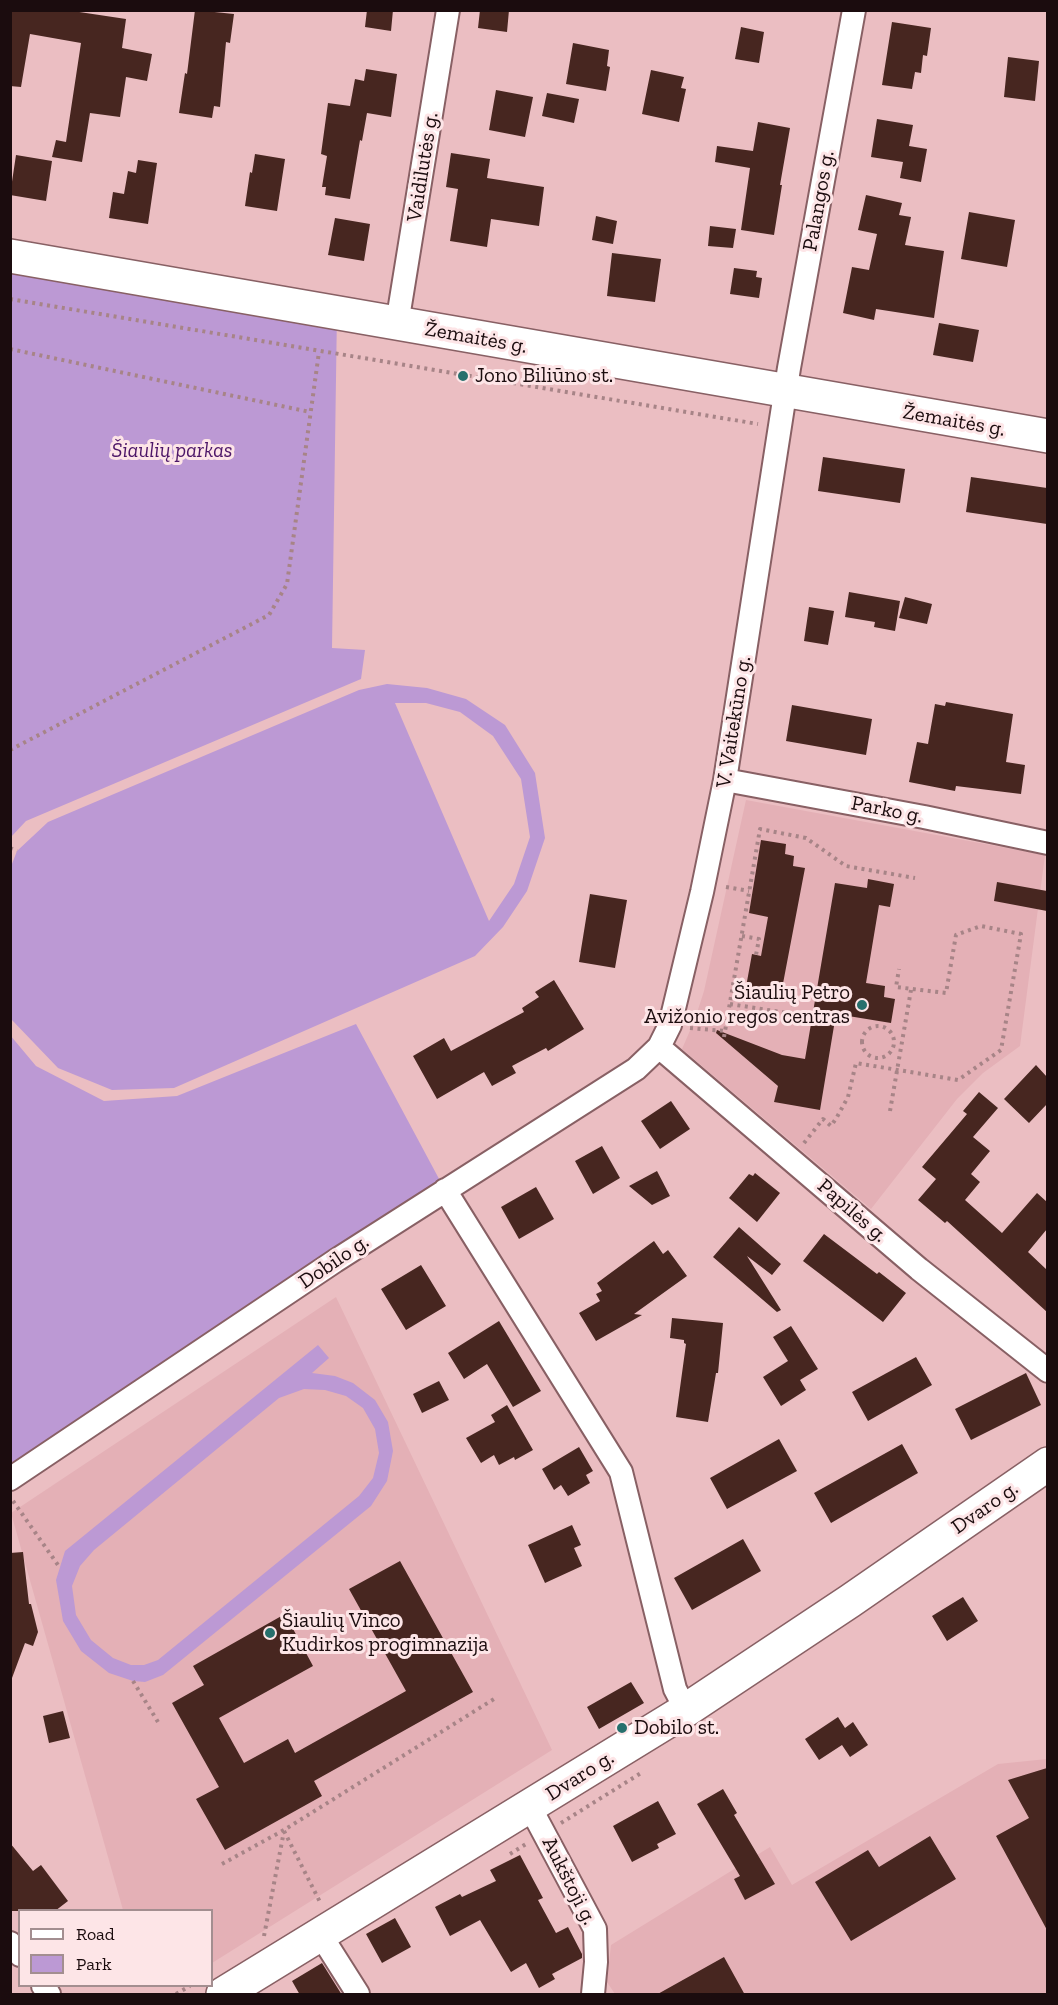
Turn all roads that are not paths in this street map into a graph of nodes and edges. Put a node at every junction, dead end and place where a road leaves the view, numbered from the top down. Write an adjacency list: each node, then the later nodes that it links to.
1 (448, 10): 4 (street, Vaidilutės g.)
2 (854, 10): 5 (street, Palangos g.)
3 (10, 256): 4 (main road, Žemaitės g.)
4 (397, 324): 5 (main road, Žemaitės g.)
5 (786, 392): 6 (main road, Žemaitės g.); 7 (street, V. Vaitekūno g.)
6 (1047, 436)
7 (725, 780): 8 (street, Parko g.); 9 (street, V. Vaitekūno g.)
8 (1047, 843)
9 (659, 1047): 10 (street, Dobilo g.); 11 (street, Papilės g.)
10 (445, 1190): 13 (street, Dobilo g.); 14 (street)
11 (1047, 1371)
12 (1047, 1464): 14 (main road, Dvaro g.)
13 (10, 1479)
14 (686, 1710): 15 (main road, Dvaro g.)
15 (530, 1807): 16 (main road, Dvaro g.); 19 (street, Aukštoji g.)
16 (317, 1915): 17 (main road, Dvaro g.); 18 (street)
17 (223, 1995)
18 (358, 1995)
19 (593, 1995)

